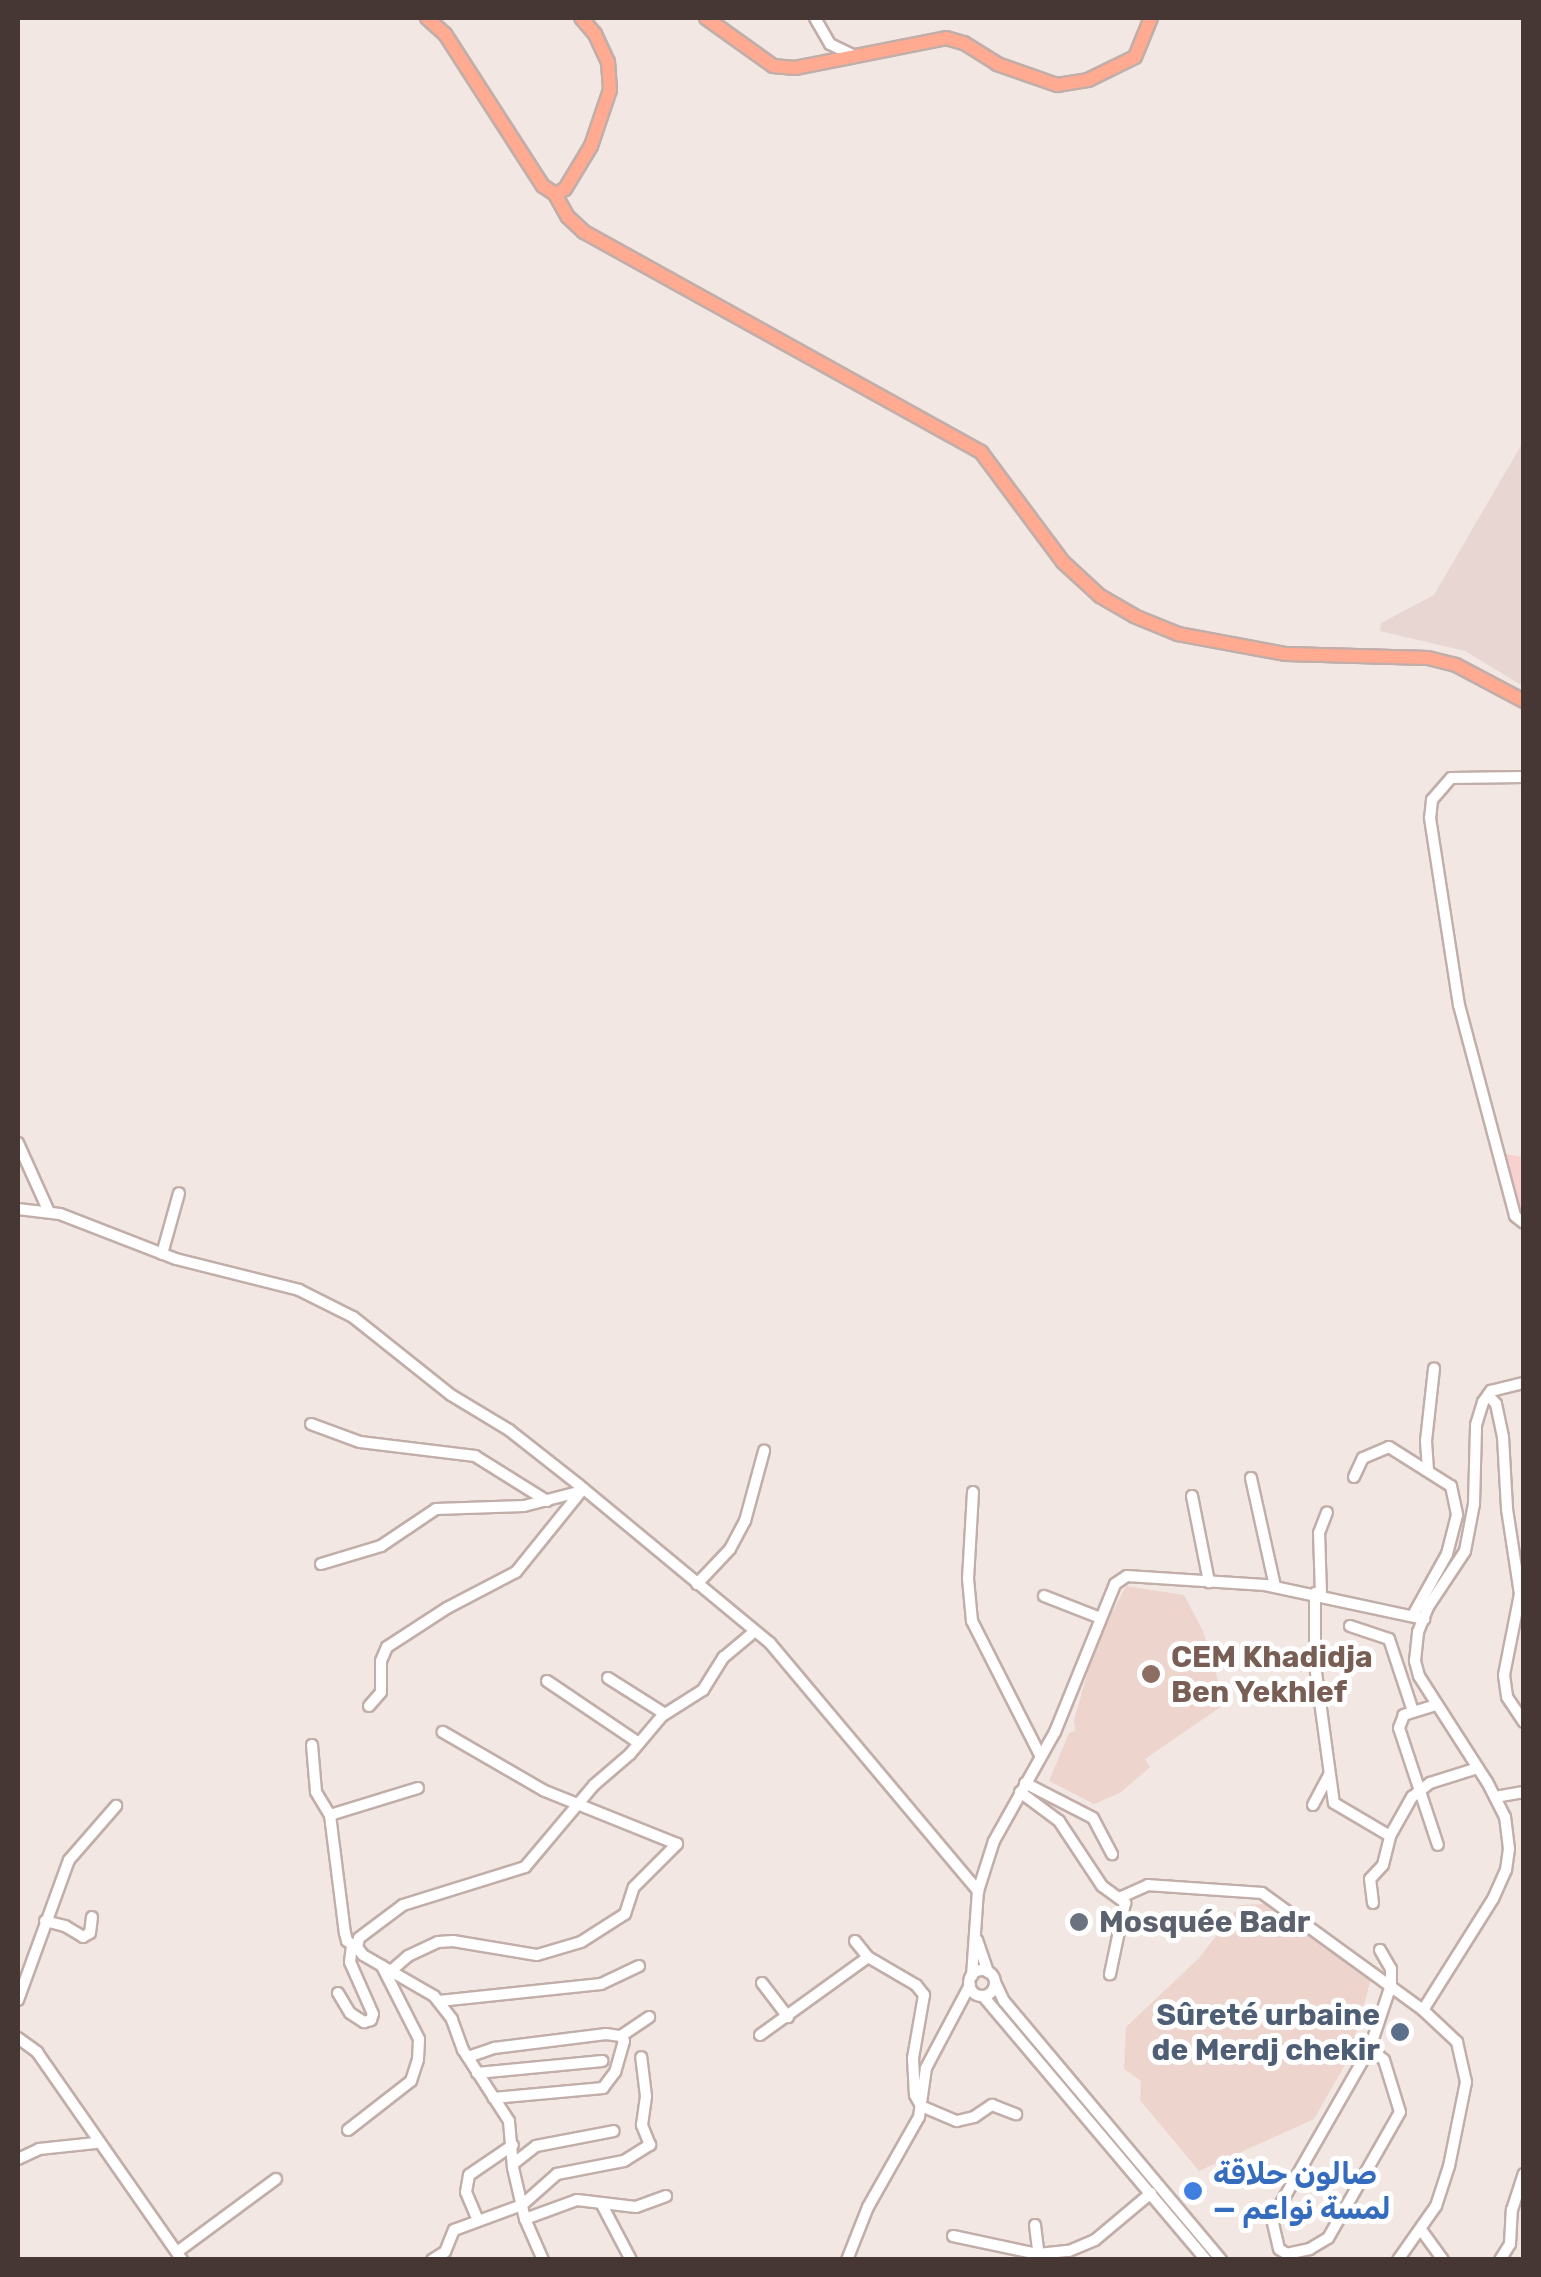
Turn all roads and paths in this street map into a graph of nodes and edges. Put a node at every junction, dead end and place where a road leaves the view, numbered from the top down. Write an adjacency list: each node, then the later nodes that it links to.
1 (427, 18): 7 (main road)
2 (581, 18): 7 (main road)
3 (706, 18): 6 (main road)
4 (815, 18): 6 (street)
5 (1151, 18): 6 (main road)
6 (856, 56)
7 (555, 194): 8 (main road)
8 (1524, 701)
9 (1524, 777): 14 (street)
10 (18, 1143): 13 (street)
11 (179, 1193): 15 (street)
12 (18, 1209): 13 (street)
13 (49, 1212): 15 (street)
14 (1524, 1223)
15 (162, 1254): 24 (street)
16 (1434, 1368): 21 (street)
17 (1524, 1383): 18 (street)
18 (1488, 1395): 35 (street); 45 (street)
19 (311, 1424): 27 (street)
20 (764, 1450): 31 (street)
21 (1428, 1470): 22 (street); 35 (street)
22 (1354, 1477)
23 (1251, 1478): 32 (street)
24 (583, 1489): 27 (street); 31 (street); 41 (street)
25 (973, 1492): 49 (street)
26 (1192, 1496): 30 (street)
27 (551, 1502): 29 (street)
28 (1327, 1512): 33 (street)
29 (322, 1564)
30 (1209, 1582): 32 (street); 36 (street)
31 (697, 1584): 38 (street)
32 (1275, 1586): 33 (street)
33 (1318, 1594): 35 (street); 51 (street)
34 (1044, 1596): 36 (street)
35 (1418, 1617): 42 (street)
36 (1100, 1618): 49 (street)
37 (1350, 1626): 43 (street)
38 (754, 1631): 44 (street); 64 (street)
39 (608, 1678): 44 (street)
40 (547, 1681): 47 (street)
41 (369, 1706)
42 (1436, 1706): 43 (street); 50 (street)
43 (1413, 1711): 54 (street)
44 (665, 1714): 47 (street)
45 (1524, 1722)
46 (442, 1732): 57 (street)
47 (639, 1742): 57 (street)
48 (312, 1745): 60 (street)
49 (1040, 1755): 53 (street)
50 (1478, 1768): 54 (street); 56 (street)
51 (1330, 1774): 59 (street); 61 (street)
52 (418, 1788): 60 (street)
53 (1022, 1788): 63 (street); 64 (street); 65 (street)
54 (1419, 1789): 61 (street); 62 (street)
55 (1524, 1792): 56 (street)
56 (1495, 1798): 86 (street)
57 (577, 1803): 71 (street); 75 (street)
58 (116, 1806): 68 (street)
59 (1313, 1806)
60 (330, 1816): 71 (street)
61 (1390, 1836): 66 (street)
62 (1438, 1845)
63 (1112, 1854)
64 (978, 1891): 69 (street)
65 (1119, 1898): 77 (street); 81 (street)
66 (1373, 1903)
67 (92, 1918): 68 (street)
68 (45, 1921): 84 (street)
69 (976, 1939): 76 (street); 78 (street)
70 (855, 1942): 73 (street)
71 (354, 1946): 75 (street); 82 (street)
72 (1380, 1950): 81 (street)
73 (868, 1957): 89 (street); 99 (street)
74 (638, 1966): 85 (street)
75 (387, 1968): 85 (street); 101 (street)
76 (988, 1972): 78 (street); 79 (street)
77 (1110, 1974)
78 (971, 1981): 83 (street); 87 (street)
79 (995, 1982): 83 (street); 125 (street)
80 (762, 1983): 89 (street)
81 (1391, 1985): 86 (street); 93 (street)
82 (338, 1993)
83 (982, 1996): 87 (street); 109 (street)
84 (18, 2000)
85 (439, 2002): 95 (street)
86 (1424, 2010): 116 (street)
87 (954, 2015): 99 (street)
88 (649, 2017): 91 (street)
89 (788, 2017): 90 (street)
90 (760, 2034)
91 (620, 2036): 95 (street); 98 (street)
92 (18, 2038): 103 (street)
93 (1370, 2048): 93 (street)
94 (641, 2057): 112 (street)
95 (468, 2058): 97 (street)
96 (602, 2061): 97 (street)
97 (477, 2073): 98 (street)
98 (493, 2098): 104 (street)
99 (921, 2106): 100 (street); 123 (street)
100 (1016, 2114)
101 (348, 2130)
102 (614, 2132): 106 (street)
103 (96, 2143): 105 (street); 118 (street)
104 (512, 2145): 106 (street); 113 (street)
105 (18, 2159)
106 (513, 2165): 112 (street)
107 (1524, 2174): 128 (street)
108 (276, 2178): 118 (street)
109 (1150, 2193): 119 (street); 124 (street)
110 (666, 2196): 111 (street)
111 (601, 2203): 114 (street); 122 (street)
112 (522, 2205): 113 (street); 114 (street)
113 (478, 2218): 120 (street)
114 (525, 2218): 121 (street)
115 (1035, 2225): 119 (street)
116 (1422, 2231): 126 (street); 127 (street)
117 (953, 2236): 119 (street)
118 (180, 2256)
119 (1039, 2257)
120 (432, 2260)
121 (543, 2260)
122 (631, 2260)
123 (847, 2260)
124 (1206, 2260)
125 (1221, 2260)
126 (1398, 2260)
127 (1443, 2260)
128 (1500, 2260)

